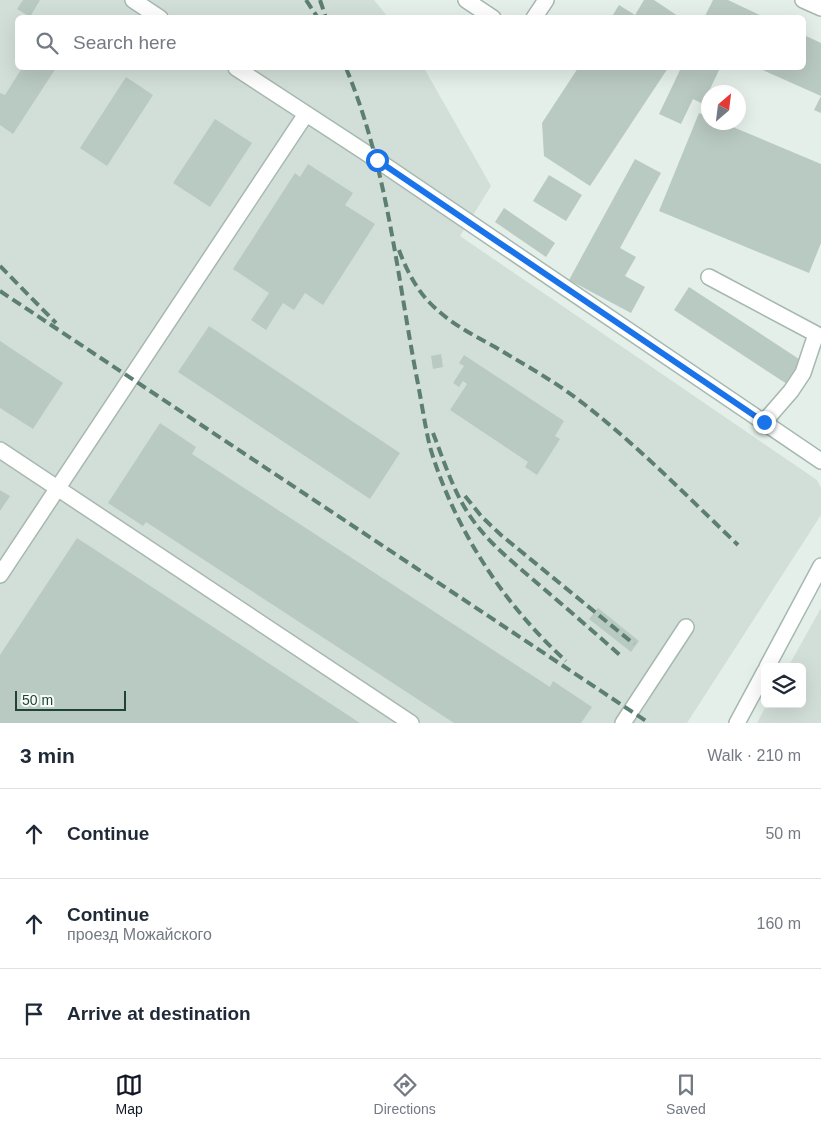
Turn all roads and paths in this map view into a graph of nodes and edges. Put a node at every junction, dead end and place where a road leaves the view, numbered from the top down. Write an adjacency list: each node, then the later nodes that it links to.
1 (133, 0): 6 (street)
2 (466, 0): 7 (street)
3 (546, 0): 8 (street)
4 (803, 0): 5 (street)
5 (821, 8)
6 (156, 15)
7 (488, 15)
8 (536, 15)
9 (239, 70): 10 (street)
10 (306, 114): 12 (street); 15 (street)
11 (708, 277): 12 (street)
12 (764, 422): 14 (street)
13 (0, 450): 15 (street)
14 (821, 461)
15 (58, 488): 17 (street); 21 (street)
16 (821, 566): 19 (street)
17 (0, 575)
18 (686, 627): 22 (street)
19 (769, 663)
20 (761, 678): 23 (street)
21 (411, 723)
22 (624, 723)
23 (737, 723)

